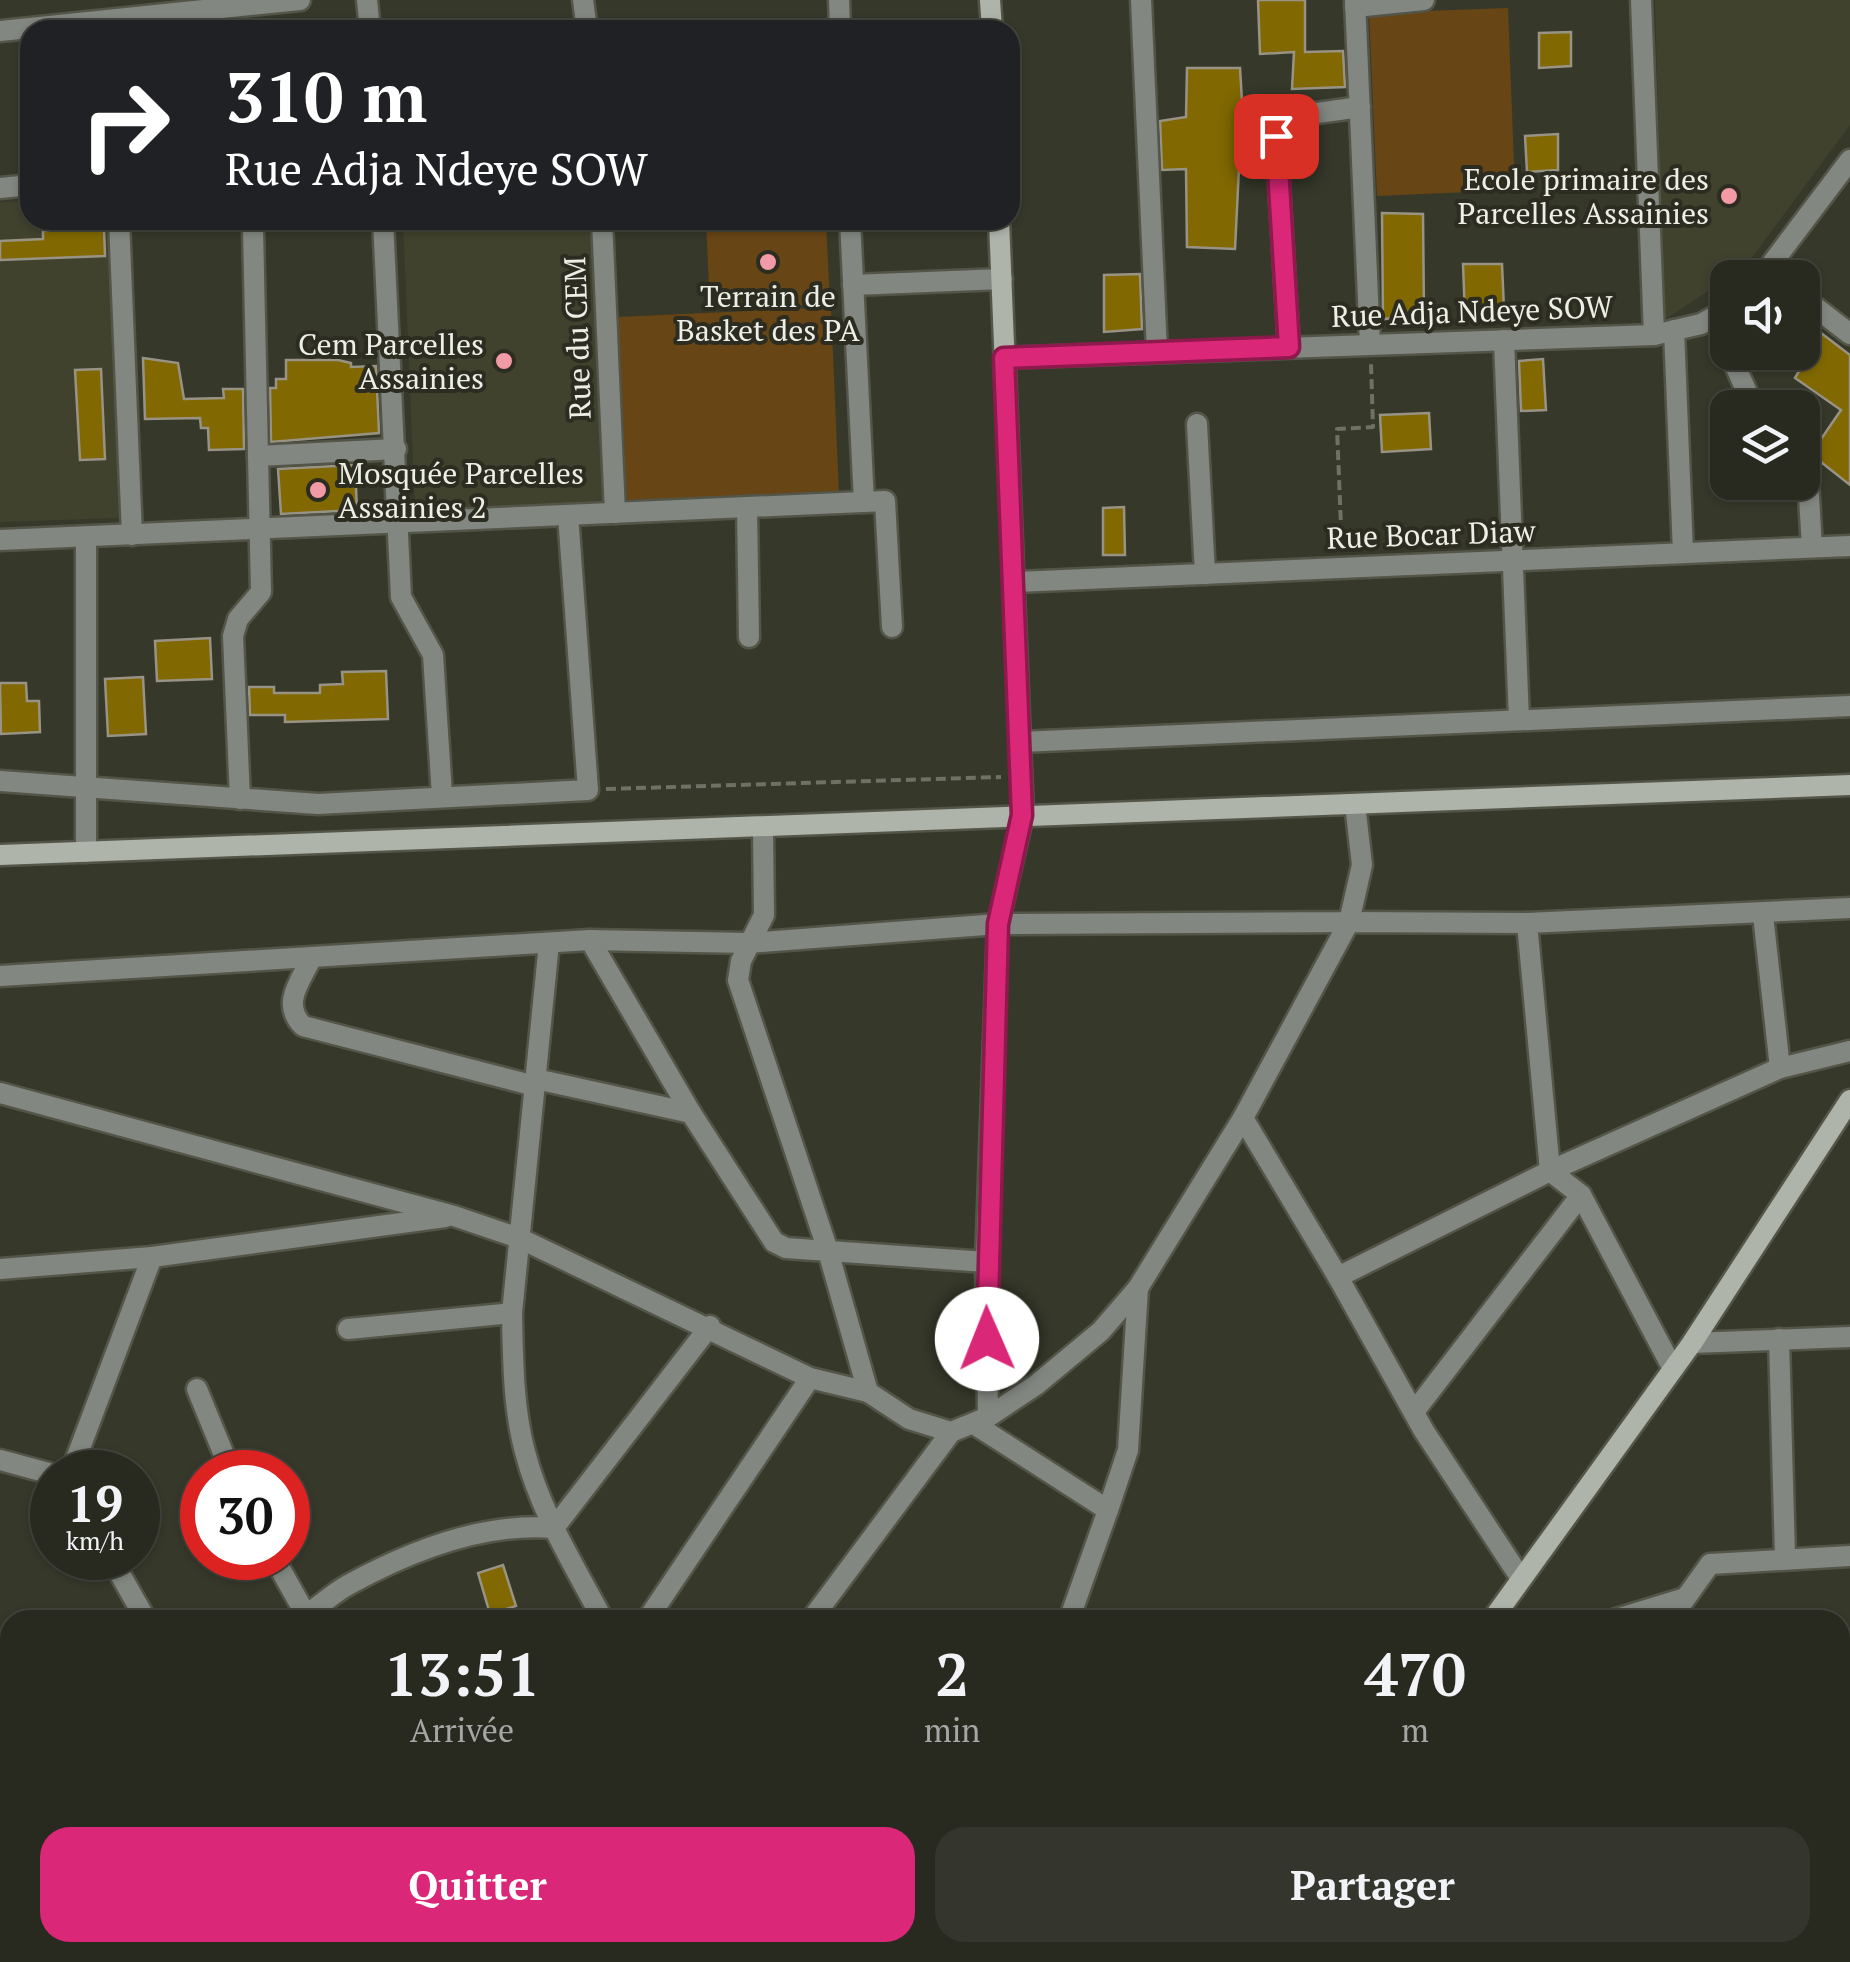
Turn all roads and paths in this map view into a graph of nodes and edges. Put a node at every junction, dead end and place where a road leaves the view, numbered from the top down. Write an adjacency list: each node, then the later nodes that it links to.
1 (300, 0): 5 (street)
2 (1142, 0): 27 (street)
3 (1424, 0): 6 (street)
4 (1641, 0): 22 (street)
5 (246, 3): 7 (street)
6 (1355, 4): 9 (street)
7 (124, 9): 8 (street)
8 (62, 20)
9 (1360, 106): 25 (street); 26 (street)
10 (1850, 160): 17 (street)
11 (119, 230): 39 (street)
12 (253, 230): 31 (street)
13 (385, 230): 30 (street)
14 (602, 230): 35 (street, Rue du CEM)
15 (850, 230): 19 (street)
16 (1000, 230): 18 (street)
17 (1779, 260)
18 (1002, 279): 19 (street); 28 (street)
19 (853, 285): 33 (street)
20 (1820, 312): 23 (street)
21 (1710, 318): 22 (street, Rue Adja Ndeye SOW)
22 (1664, 333): 24 (street, Rue Adja Ndeye SOW); 44 (street)
23 (1850, 334)
24 (1504, 340): 25 (street, Rue Adja Ndeye SOW); 45 (street)
25 (1370, 344): 26 (street, Rue Adja Ndeye SOW); 46 (path)
26 (1289, 347): 27 (street, Rue Adja Ndeye SOW)
27 (1157, 352): 28 (street, Rue Adja Ndeye SOW)
28 (1004, 358): 48 (street)
29 (1197, 424): 47 (street)
30 (396, 450): 31 (street); 37 (street)
31 (258, 456): 38 (street)
32 (1809, 500): 43 (street)
33 (864, 502): 34 (street); 49 (street)
34 (747, 507): 35 (street); 50 (street)
35 (615, 513): 36 (street)
36 (568, 515): 37 (street); 58 (street)
37 (400, 523): 38 (street); 59 (street)
38 (259, 529): 39 (street); 60 (street)
39 (132, 534): 40 (street)
40 (86, 536): 41 (street); 57 (street)
41 (0, 540)
42 (1850, 546): 43 (street, Rue Bocar Diaw)
43 (1812, 548): 44 (street, Rue Bocar Diaw)
44 (1683, 553): 45 (street, Rue Bocar Diaw)
45 (1513, 560): 46 (street, Rue Bocar Diaw); 52 (street)
46 (1343, 568): 47 (street, Rue Bocar Diaw)
47 (1205, 574): 48 (street, Rue Bocar Diaw)
48 (1014, 582): 53 (street)
49 (892, 627)
50 (749, 638)
51 (1850, 706): 52 (street)
52 (1520, 720): 53 (street)
53 (1020, 742): 54 (street)
54 (1021, 776): 58 (path); 62 (street)
55 (0, 781): 57 (street)
56 (1850, 785): 61 (street)
57 (86, 786): 60 (street); 64 (street)
58 (588, 790): 59 (street)
59 (442, 795): 60 (street)
60 (240, 799)
61 (1355, 804): 62 (street); 68 (street)
62 (1022, 815): 63 (street); 70 (street)
63 (763, 828): 64 (street); 73 (street)
64 (86, 852): 65 (street)
65 (0, 855)
66 (1850, 908): 67 (street)
67 (1763, 915): 69 (street); 77 (street)
68 (1349, 922): 69 (street); 70 (street); 82 (street)
69 (1527, 923): 83 (street)
70 (998, 924): 73 (street); 89 (street)
71 (590, 940): 72 (street); 73 (street); 81 (street)
72 (549, 942): 74 (street); 78 (street)
73 (748, 943): 87 (street)
74 (310, 959): 75 (street); 78 (street)
75 (0, 976)
76 (1850, 1051): 77 (street)
77 (1780, 1068): 83 (street)
78 (536, 1082): 81 (street); 86 (street)
79 (0, 1093): 85 (street)
80 (1850, 1100): 98 (street)
81 (691, 1113): 87 (street)
82 (1243, 1118): 91 (street); 92 (street)
83 (1550, 1171): 84 (street); 91 (street)
84 (1581, 1196): 99 (street); 103 (street)
85 (454, 1216): 86 (street); 88 (street)
86 (519, 1238): 93 (street); 94 (street)
87 (828, 1251): 89 (street); 102 (street)
88 (152, 1257): 90 (street); 106 (street)
89 (986, 1262): 104 (street)
90 (0, 1269)
91 (1338, 1277): 103 (street)
92 (1138, 1288): 104 (street); 110 (street)
93 (512, 1313): 95 (street); 111 (street)
94 (710, 1326): 100 (street); 111 (street)
95 (348, 1329)
96 (1850, 1337): 97 (street)
97 (1779, 1340): 98 (street); 112 (street)
98 (1692, 1343): 99 (street)
99 (1673, 1369): 114 (street)
100 (810, 1378): 102 (street); 122 (street)
101 (197, 1389): 107 (street)
102 (868, 1392): 105 (street)
103 (1414, 1412): 114 (street)
104 (981, 1420): 105 (street); 110 (street)
105 (951, 1432): 123 (street)
106 (80, 1450)
107 (222, 1450)
108 (0, 1460): 109 (street)
109 (30, 1468)
110 (1108, 1510): 124 (street)
111 (554, 1528): 120 (street); 121 (street)
112 (1785, 1556): 113 (street); 117 (street)
113 (1850, 1556)
114 (1520, 1576): 125 (street)
115 (123, 1580): 118 (street)
116 (284, 1580): 119 (street)
117 (1685, 1598): 126 (street); 127 (street)
118 (140, 1610)
119 (298, 1610)
120 (313, 1610)
121 (598, 1610)
122 (655, 1610)
123 (818, 1610)
124 (1073, 1610)
125 (1498, 1610)
126 (1646, 1610)
127 (1677, 1610)

